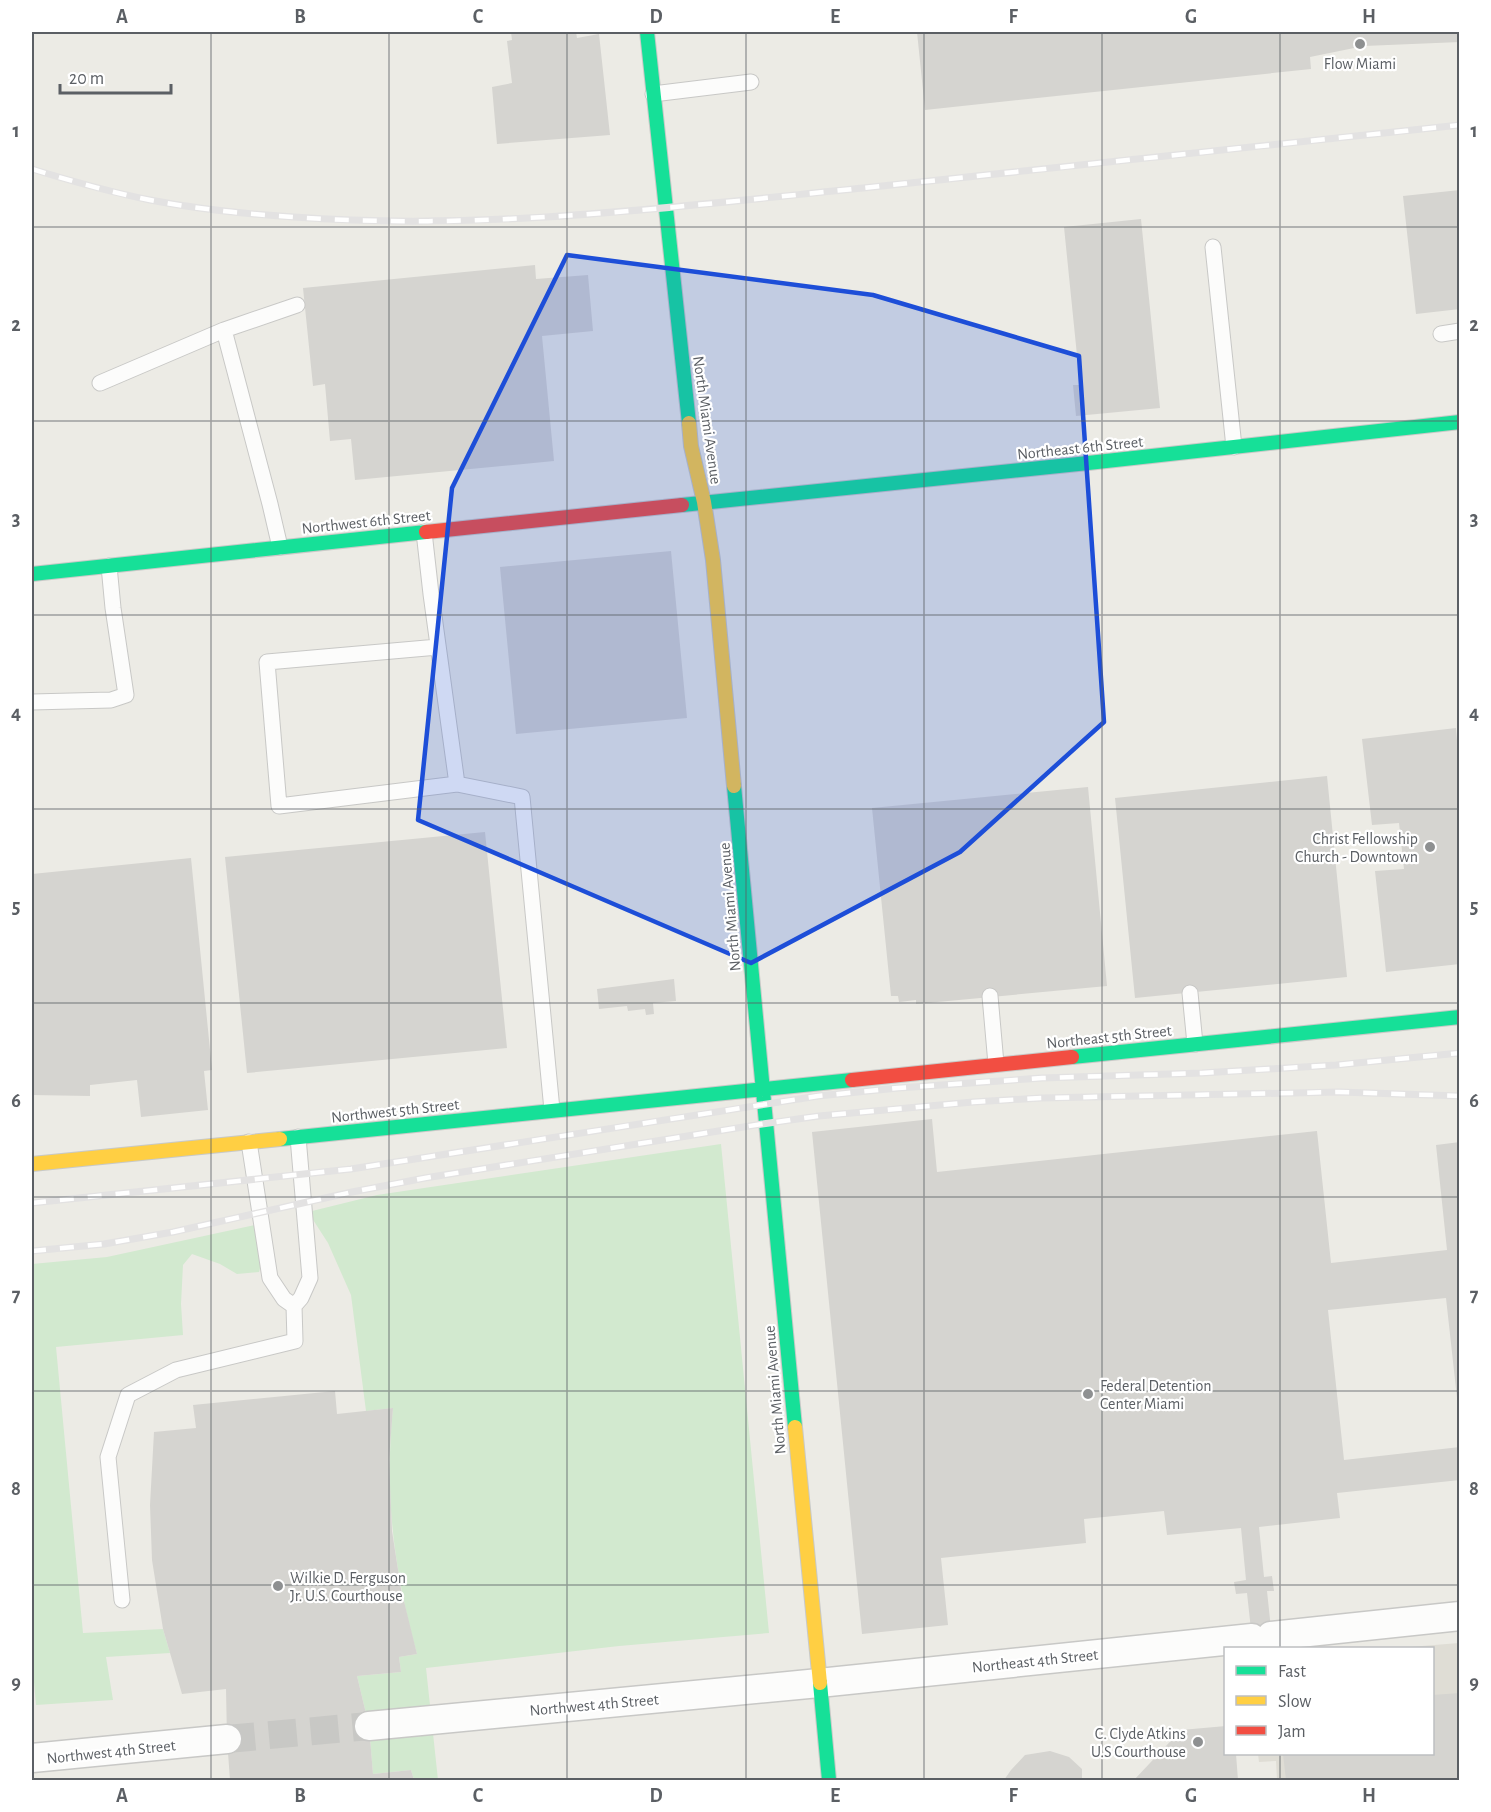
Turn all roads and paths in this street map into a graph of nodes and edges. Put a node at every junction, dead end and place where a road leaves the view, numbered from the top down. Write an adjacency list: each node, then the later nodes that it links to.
1 (647, 32): 3 (main road, North Miami Avenue)
2 (751, 82): 3 (lane)
3 (653, 94): 12 (main road, North Miami Avenue)
4 (1213, 247): 11 (lane)
5 (297, 305): 6 (lane)
6 (224, 330): 9 (lane); 14 (lane)
7 (1460, 331): 8 (lane)
8 (1441, 334)
9 (100, 383)
10 (1460, 422): 11 (main road, Northeast 6th Street)
11 (1234, 447): 12 (main road, Northeast 6th Street)
12 (704, 502): 13 (main road, Northwest 6th Street); 25 (main road, North Miami Avenue)
13 (424, 532): 14 (main road, Northwest 6th Street); 17 (lane)
14 (280, 547): 15 (main road, Northwest 6th Street)
15 (109, 566): 16 (main road, Northwest 6th Street); 18 (lane)
16 (32, 574)
17 (438, 647): 19 (lane); 19 (lane)
18 (32, 702)
19 (457, 784): 26 (lane)
20 (1190, 993): 23 (lane)
21 (990, 996): 24 (lane)
22 (1460, 1017): 23 (main road, Northeast 5th Street)
23 (1195, 1044): 24 (main road, Northeast 5th Street)
24 (996, 1064): 25 (main road, Northeast 5th Street)
25 (763, 1089): 26 (main road, Northwest 5th Street); 33 (main road, North Miami Avenue)
26 (552, 1110): 27 (main road, Northwest 5th Street)
27 (298, 1137): 28 (main road, Northwest 5th Street); 30 (lane)
28 (249, 1142): 29 (main road, Northwest 5th Street); 30 (lane)
29 (32, 1164)
30 (294, 1306): 31 (lane)
31 (122, 1600)
32 (1460, 1616): 33 (street, Northeast 4th Street)
33 (819, 1683): 34 (street, Northwest 4th Street); 37 (main road, North Miami Avenue)
34 (369, 1726)
35 (226, 1739): 36 (street, Northwest 4th Street)
36 (32, 1758)
37 (829, 1780)

